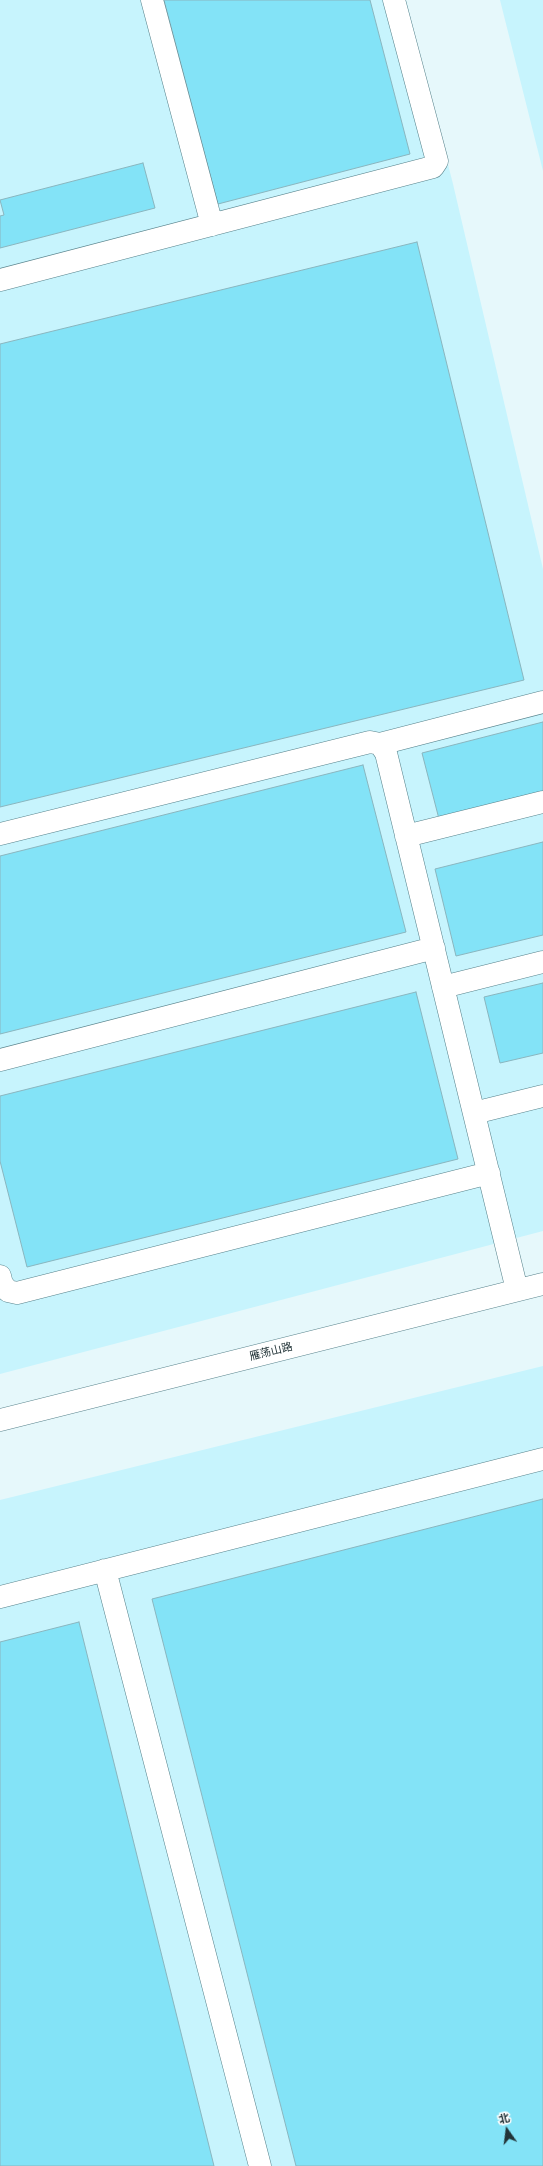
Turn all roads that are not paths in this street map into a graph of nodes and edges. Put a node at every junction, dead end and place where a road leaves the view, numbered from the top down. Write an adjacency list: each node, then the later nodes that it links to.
1 (152, 0): 3 (street)
2 (394, 0): 3 (street)
3 (212, 225): 4 (street)
4 (0, 280)
5 (543, 702): 6 (street)
6 (380, 744): 8 (street); 9 (street)
7 (543, 802): 9 (street)
8 (0, 834)
9 (406, 836): 10 (street)
10 (434, 948): 12 (street); 13 (street)
11 (543, 962): 12 (street)
12 (443, 988): 15 (street)
13 (0, 1060)
14 (543, 1096): 15 (street)
15 (474, 1113): 16 (street)
16 (489, 1173): 17 (street); 19 (street)
17 (0, 1276)
18 (543, 1284): 19 (street, 雁荡山路)
19 (517, 1290): 20 (street, 雁荡山路)
20 (0, 1420)
21 (543, 1459): 22 (street)
22 (105, 1570): 23 (street); 24 (street)
23 (0, 1597)
24 (260, 2166)

